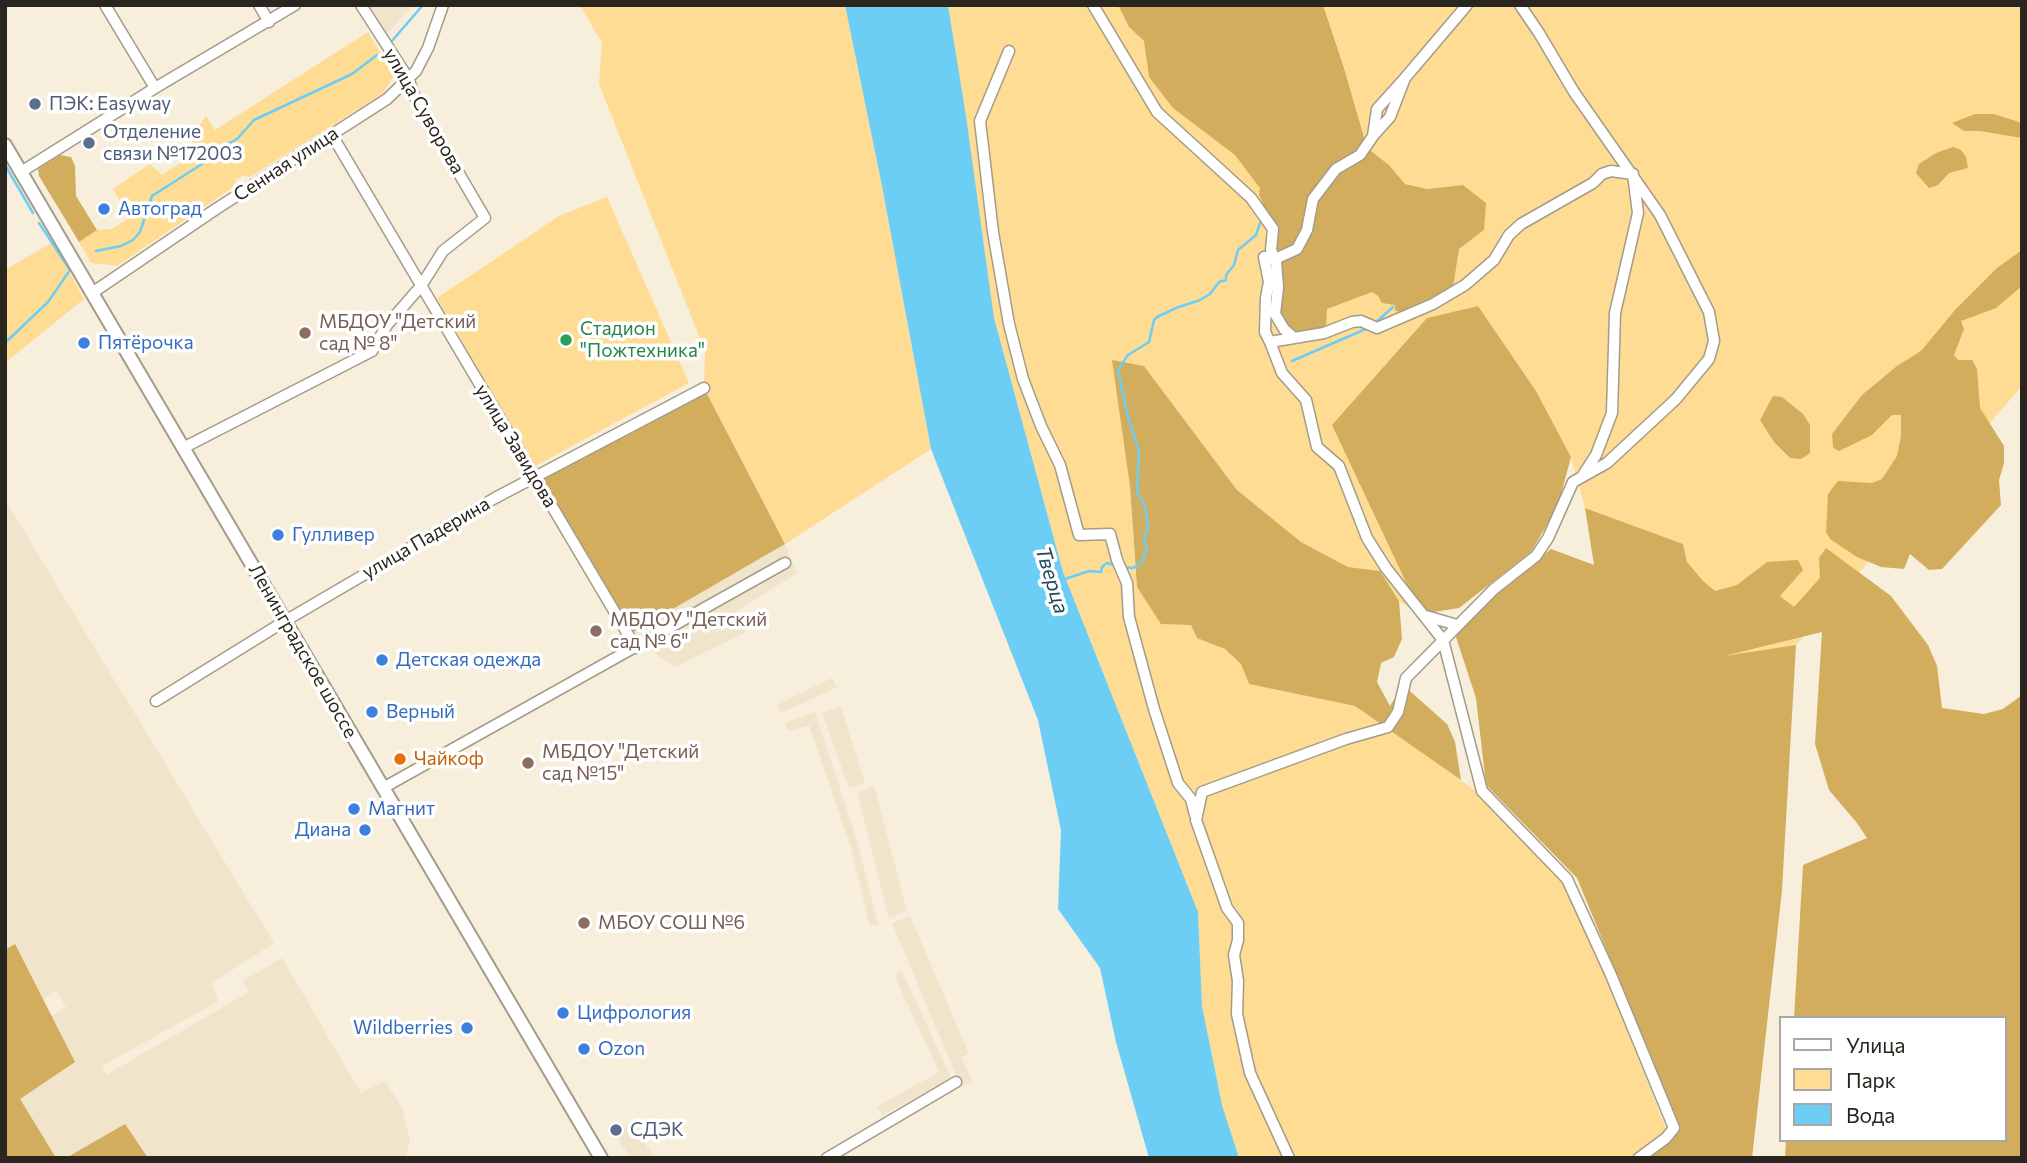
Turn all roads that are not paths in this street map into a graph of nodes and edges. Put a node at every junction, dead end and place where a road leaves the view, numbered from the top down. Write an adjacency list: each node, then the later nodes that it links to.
1 (105, 5): 12 (street)
2 (259, 5): 9 (street)
3 (295, 5): 9 (street)
4 (361, 5): 11 (street, улица Суворова)
5 (443, 5): 11 (street, Сенная улица)
6 (1093, 5): 17 (street)
7 (1467, 5): 17 (street)
8 (1520, 5): 16 (street)
9 (269, 22): 12 (street)
10 (1009, 51): 34 (street)
11 (408, 78): 13 (street, Сенная улица); 18 (street, улица Суворова)
12 (155, 88): 15 (street)
13 (332, 135): 18 (street, улица Завидова); 19 (street, Сенная улица)
14 (5, 145): 15 (main road, Ленинградское шоссе)
15 (21, 172): 19 (main road, Ленинградское шоссе)
16 (1633, 174): 20 (street); 24 (street); 24 (street)
17 (1275, 259): 20 (street); 21 (street)
18 (421, 286): 23 (street); 25 (street, улица Завидова)
19 (92, 293): 23 (main road, Ленинградское шоссе)
20 (1294, 338): 21 (street)
21 (1270, 342): 27 (street)
22 (704, 388): 25 (street, улица Падерина)
23 (183, 448): 28 (main road, Ленинградское шоссе)
24 (1583, 475): 29 (street)
25 (534, 477): 28 (street, улица Падерина); 31 (street, улица Завидова)
26 (785, 563): 31 (street)
27 (1426, 616): 29 (street); 30 (street)
28 (285, 621): 32 (street, улица Падерина); 33 (main road, Ленинградское шоссе)
29 (1457, 625): 30 (street)
30 (1443, 640): 34 (street); 39 (street)
31 (636, 649): 33 (street)
32 (156, 701)
33 (383, 788): 36 (main road, Ленинградское шоссе)
34 (1196, 820): 38 (street)
35 (956, 1082): 37 (street)
36 (601, 1158)
37 (827, 1158)
38 (1289, 1158)
39 (1639, 1158)

